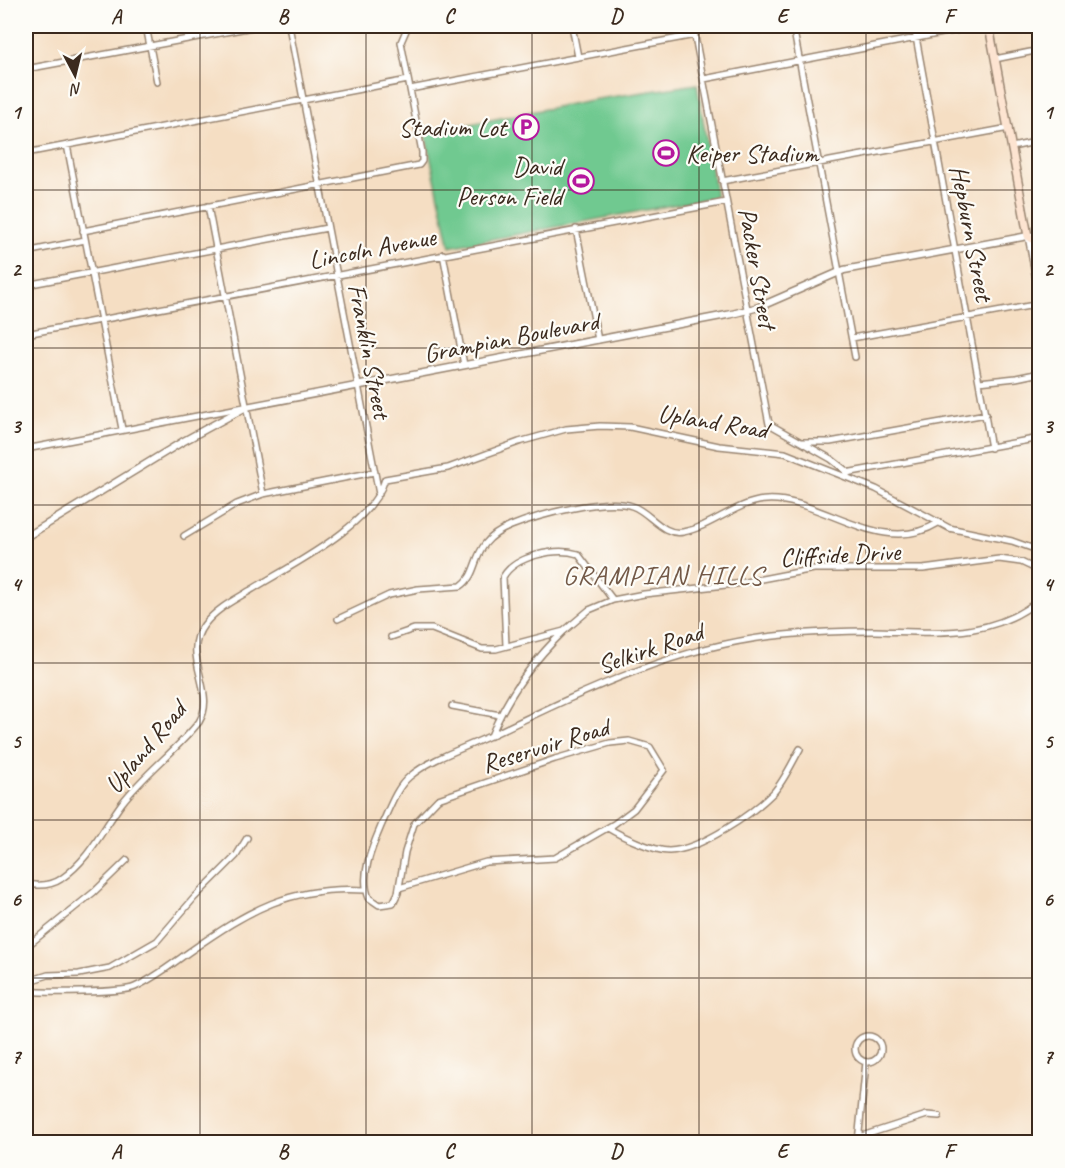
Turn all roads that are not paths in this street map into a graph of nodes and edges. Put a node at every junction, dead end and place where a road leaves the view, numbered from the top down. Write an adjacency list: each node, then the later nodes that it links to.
1 (146, 26): 13 (street)
2 (258, 26): 13 (street)
3 (289, 26): 23 (street, Franklin Street)
4 (408, 26): 20 (street)
5 (572, 26): 15 (street)
6 (693, 26): 11 (street, Packer Street)
7 (793, 26): 17 (street)
8 (914, 26): 12 (street, Hepburn Street)
9 (979, 26): 12 (street)
10 (989, 26): 16 (main road)
11 (695, 35): 15 (street); 19 (street, Packer Street)
12 (916, 38): 17 (street); 26 (street, Hepburn Street)
13 (150, 46): 18 (street); 21 (street)
14 (1040, 50): 16 (street)
15 (578, 57): 22 (street)
16 (995, 59): 24 (main road)
17 (800, 60): 19 (street); 30 (street)
18 (26, 69)
19 (704, 79): 31 (street, Packer Street)
20 (408, 80): 22 (street); 23 (street)
21 (157, 82)
22 (410, 89): 32 (street)
23 (303, 101): 27 (street); 32 (street, Franklin Street)
24 (1009, 128): 26 (street); 28 (main road)
25 (1040, 141): 28 (street)
26 (935, 142): 30 (street); 43 (street, Hepburn Street)
27 (67, 145): 29 (street); 37 (street)
28 (1012, 147): 39 (main road)
29 (26, 153)
30 (818, 164): 31 (street); 46 (street)
31 (722, 182): 33 (street, Packer Street)
32 (319, 185): 34 (street); 35 (street, Franklin Street)
33 (726, 202): 36 (street, Lincoln Avenue); 52 (street, Packer Street)
34 (208, 206): 37 (street); 42 (street)
35 (327, 228): 42 (street); 48 (street, Franklin Street)
36 (576, 229): 45 (street, Lincoln Avenue); 57 (street)
37 (83, 231): 40 (street)
38 (1040, 234): 39 (street)
39 (1028, 236): 41 (main road); 43 (street, Grampian Boulevard); 51 (street)
40 (85, 240): 44 (street); 47 (street)
41 (1040, 244)
42 (216, 249): 47 (street); 50 (street)
43 (955, 249): 46 (street, Grampian Boulevard); 53 (street, Hepburn Street)
44 (26, 252)
45 (443, 254): 48 (street, Lincoln Avenue); 59 (street)
46 (839, 271): 52 (street, Grampian Boulevard); 56 (street)
47 (92, 273): 49 (street); 54 (street)
48 (336, 275): 50 (street, Lincoln Avenue); 62 (street, Franklin Street)
49 (26, 285)
50 (225, 296): 54 (street, Lincoln Avenue); 63 (street)
51 (1040, 302): 53 (street)
52 (747, 311): 57 (street, Grampian Boulevard); 67 (street, Packer Street)
53 (967, 317): 56 (street); 61 (street, Hepburn Street)
54 (100, 320): 55 (street, Lincoln Avenue); 65 (street)
55 (26, 334)
56 (852, 338): 58 (street)
57 (598, 340): 59 (street, Grampian Boulevard)
58 (855, 357)
59 (464, 365): 62 (street, Grampian Boulevard)
60 (1040, 373): 61 (street)
61 (979, 382): 64 (street, Hepburn Street)
62 (357, 386): 63 (street, Grampian Boulevard); 70 (street, Franklin Street)
63 (246, 407): 65 (street); 73 (street); 77 (street, Grampian Boulevard)
64 (986, 414): 67 (street); 68 (street, Hepburn Street)
65 (122, 429): 69 (street)
66 (1040, 438): 68 (street)
67 (800, 442): 71 (street, Packer Street)
68 (991, 447): 71 (street)
69 (26, 449)
70 (374, 472): 73 (street); 74 (street)
71 (849, 473): 72 (street)
72 (841, 474): 74 (street, Upland Road); 75 (street, Upland Road)
73 (263, 494): 76 (street)
74 (379, 495): 93 (street, Upland Road)
75 (938, 523): 78 (street, Upland Road); 82 (street)
76 (184, 536)
77 (26, 537)
78 (1040, 551)
79 (1040, 571): 80 (street, Cliffside Drive)
80 (613, 600): 83 (street, Cliffside Drive); 85 (street)
81 (1040, 600): 88 (street, Selkirk Road)
82 (338, 619)
83 (564, 631): 85 (street); 87 (street)
84 (391, 637): 85 (street)
85 (506, 646)
86 (452, 706): 87 (street)
87 (500, 715): 88 (street)
88 (491, 736): 95 (street, Selkirk Road)
89 (800, 749): 90 (street)
90 (608, 828): 94 (street, Reservoir Road); 94 (street, Reservoir Road)
91 (247, 838): 97 (street)
92 (127, 860): 96 (street)
93 (26, 884)
94 (399, 888): 95 (street, Reservoir Road)
95 (366, 890): 98 (street)
96 (26, 947)
97 (26, 982)
98 (26, 991)
99 (867, 1062): 99 (street); 101 (street)
100 (939, 1116): 101 (street)
101 (859, 1140)

